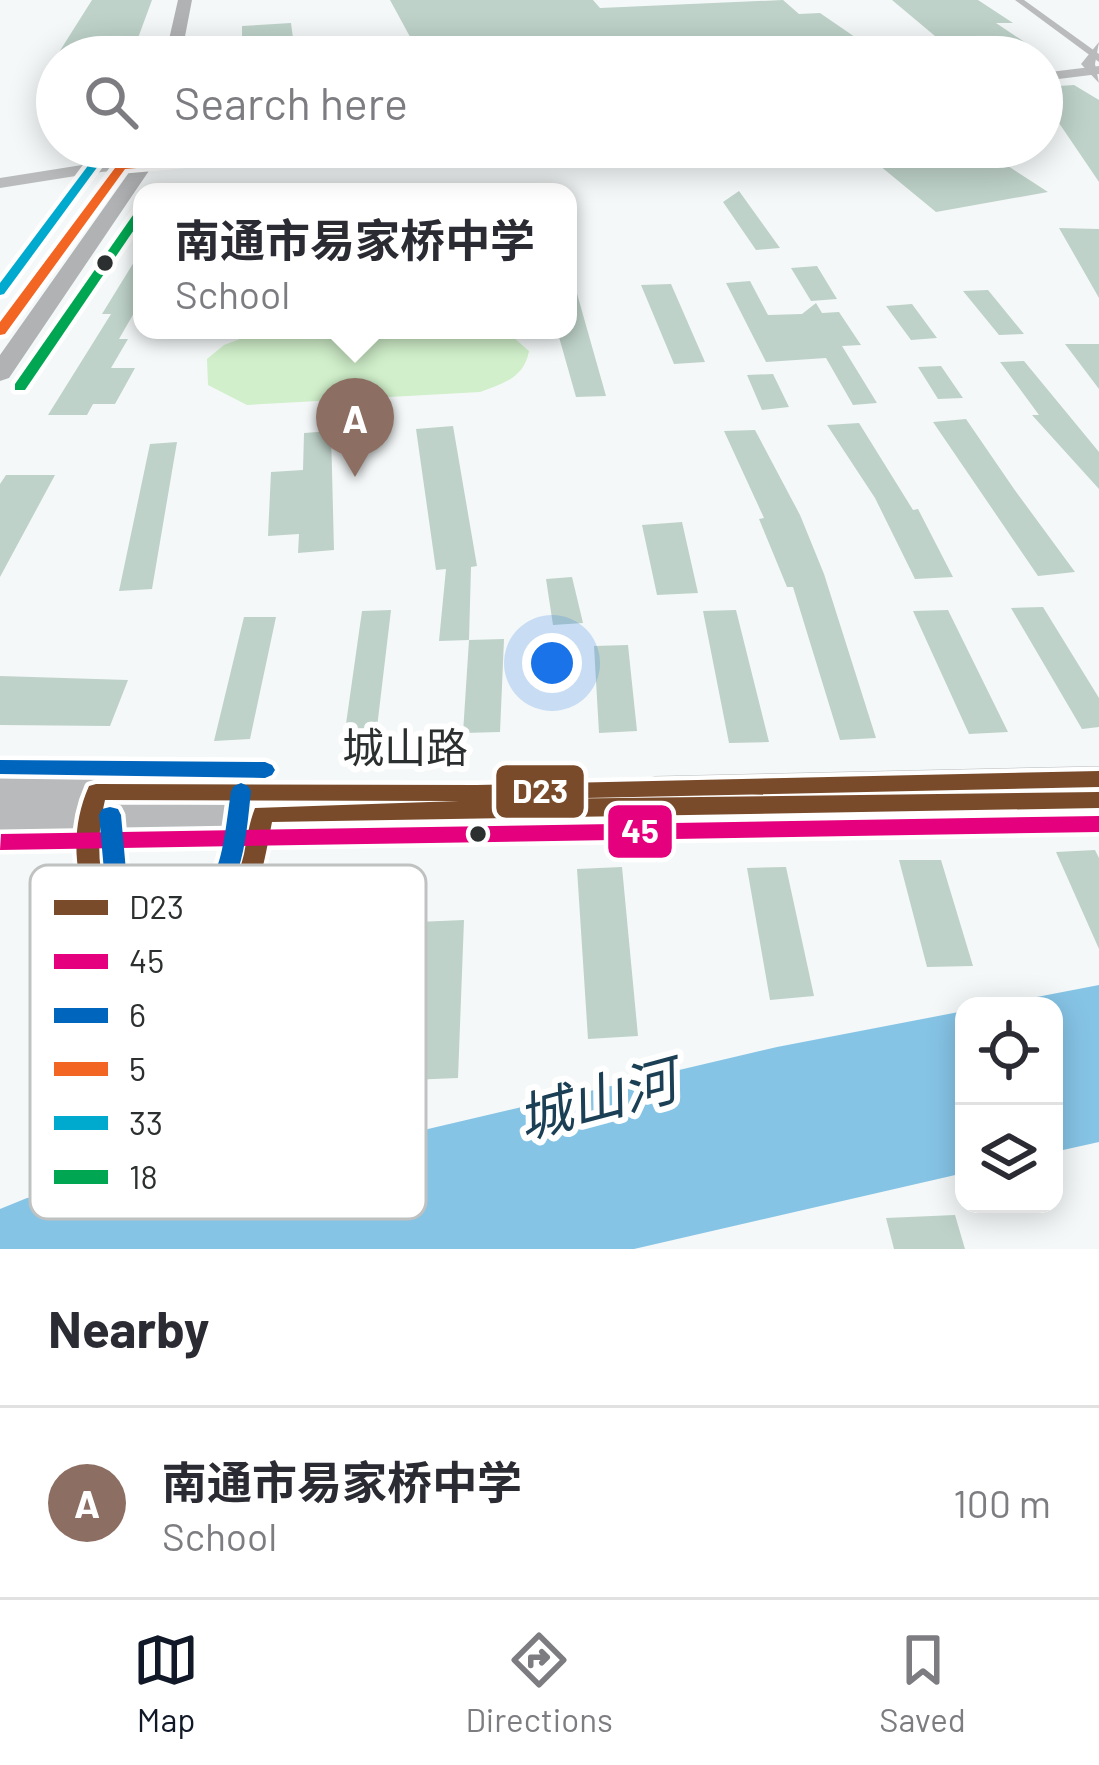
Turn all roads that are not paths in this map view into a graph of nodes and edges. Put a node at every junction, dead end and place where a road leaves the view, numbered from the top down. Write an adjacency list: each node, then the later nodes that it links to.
1 (184, 0): 4 (main road)
2 (199, 0): 5 (main road)
3 (1019, 0): 6 (street)
4 (177, 36)
5 (193, 36)
6 (1063, 36)
7 (1065, 38): 8 (street); 8 (street)
8 (1096, 55): 9 (street); 10 (main road)
9 (1063, 74)
10 (1099, 79)
11 (77, 168): 14 (street)
12 (129, 168): 15 (main road)
13 (131, 168): 16 (main road)
14 (0, 183)
15 (0, 331)
16 (0, 373)
17 (1099, 779): 18 (main road, 城山路)
18 (0, 791)
19 (1099, 800): 20 (main road, 城山路)
20 (0, 818)

